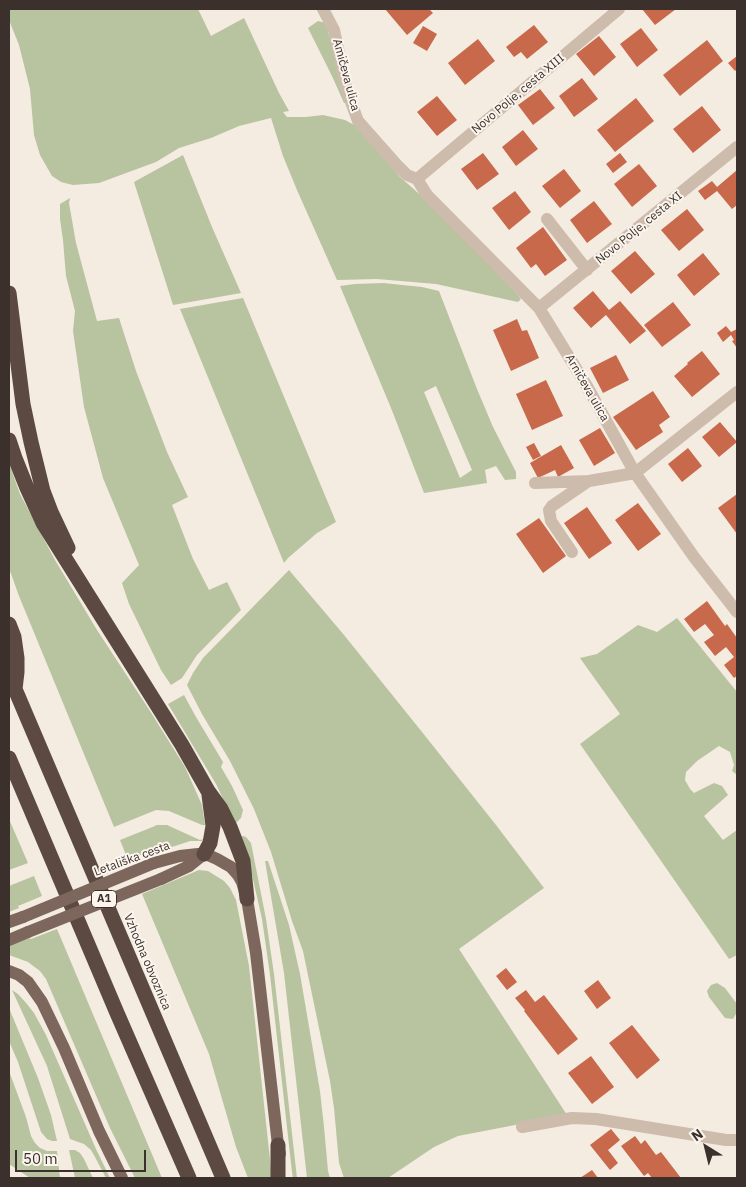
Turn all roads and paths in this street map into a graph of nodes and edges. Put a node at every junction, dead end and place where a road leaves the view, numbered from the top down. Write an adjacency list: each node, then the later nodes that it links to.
1 (323, 9): 4 (street, Amičeva ulica)
2 (620, 9): 4 (street, Novo Polje, cesta XIII)
3 (737, 147): 6 (street, Novo Polje, cesta XI)
4 (417, 179): 8 (street, Arničeva ulica)
5 (548, 219): 6 (street)
6 (587, 270): 8 (street, Novo Polje, cesta XI)
7 (9, 293): 15 (highway)
8 (539, 308): 11 (street, Arničeva ulica)
9 (737, 392): 11 (street)
10 (9, 440): 15 (highway)
11 (635, 473): 12 (street); 16 (street, Arničeva ulica)
12 (589, 481): 13 (street); 14 (street)
13 (535, 483)
14 (572, 552)
15 (99, 612): 21 (highway)
16 (737, 612)
17 (9, 624): 19 (highway)
18 (9, 675): 19 (highway, Vzhodna obvoznica / A1)
19 (15, 690): 32 (highway, Vzhodna obvoznica / A1)
20 (9, 758): 31 (highway, A1)
21 (208, 791): 22 (highway); 23 (highway)
22 (204, 854): 23 (main road, Letališka cesta); 24 (main road, Letališka cesta, bridge); 25 (main road, bridge)
23 (247, 899): 29 (main road, Letališka cesta)
24 (9, 922)
25 (9, 940)
26 (9, 971): 30 (main road)
27 (522, 1127): 28 (street)
28 (737, 1140)
29 (278, 1145): 33 (highway); 34 (main road, Letališka cesta)
30 (122, 1178)
31 (189, 1178)
32 (223, 1178)
33 (278, 1178)
34 (285, 1178)

